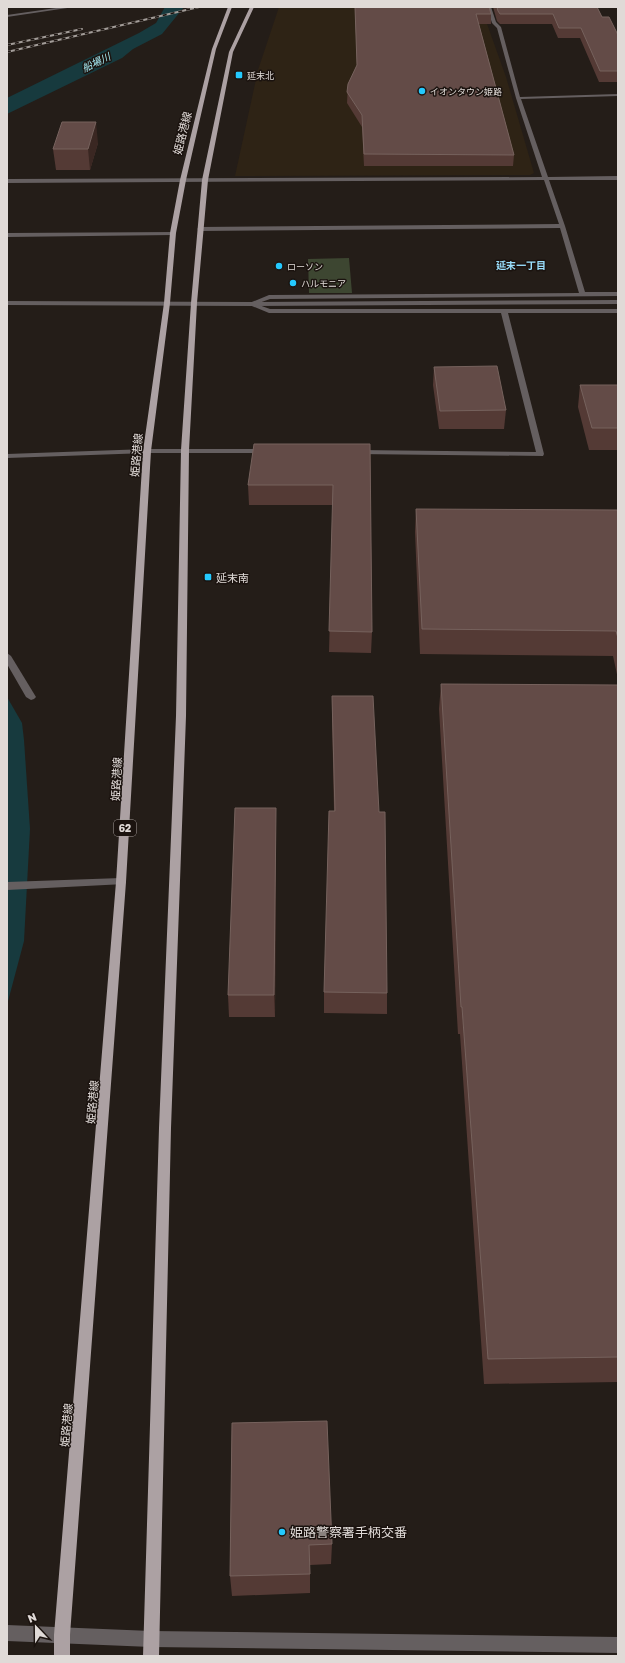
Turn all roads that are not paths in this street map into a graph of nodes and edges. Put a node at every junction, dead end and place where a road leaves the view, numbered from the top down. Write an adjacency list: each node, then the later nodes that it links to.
1 (72, 7): 5 (street)
2 (230, 7): 10 (main road, 姫路港線 / 62)
3 (252, 7): 11 (main road)
4 (489, 7): 7 (street)
5 (7, 16)
6 (618, 95): 7 (street)
7 (518, 98): 9 (street)
8 (618, 178): 9 (street)
9 (546, 179): 11 (street); 13 (street)
10 (183, 180): 11 (street); 12 (street); 15 (main road, 姫路港線 / 62)
11 (205, 180): 14 (main road)
12 (7, 181)
13 (562, 226): 14 (street); 17 (street)
14 (200, 229): 22 (main road)
15 (173, 233): 16 (street); 21 (main road, 姫路港線 / 62)
16 (7, 236)
17 (582, 294): 18 (street); 23 (street)
18 (618, 294)
19 (618, 302): 23 (street)
20 (7, 303): 21 (street)
21 (167, 303): 22 (street); 27 (main road, 姫路港線 / 62)
22 (194, 303): 23 (street); 26 (main road)
23 (250, 304): 24 (street)
24 (504, 311): 25 (street); 29 (street)
25 (618, 311)
26 (185, 450): 27 (street); 28 (street); 37 (main road)
27 (147, 451): 30 (street); 33 (main road, 姫路港線 / 62)
28 (272, 451)
29 (351, 452)
30 (7, 456)
31 (7, 656): 32 (street)
32 (31, 697)
33 (121, 882): 34 (street); 36 (main road, 姫路港線 / 62)
34 (7, 886)
35 (7, 1633): 36 (street)
36 (62, 1635): 37 (street); 39 (main road, 姫路港線 / 62)
37 (151, 1639): 38 (street); 40 (main road)
38 (618, 1645)
39 (62, 1656)
40 (152, 1656)

